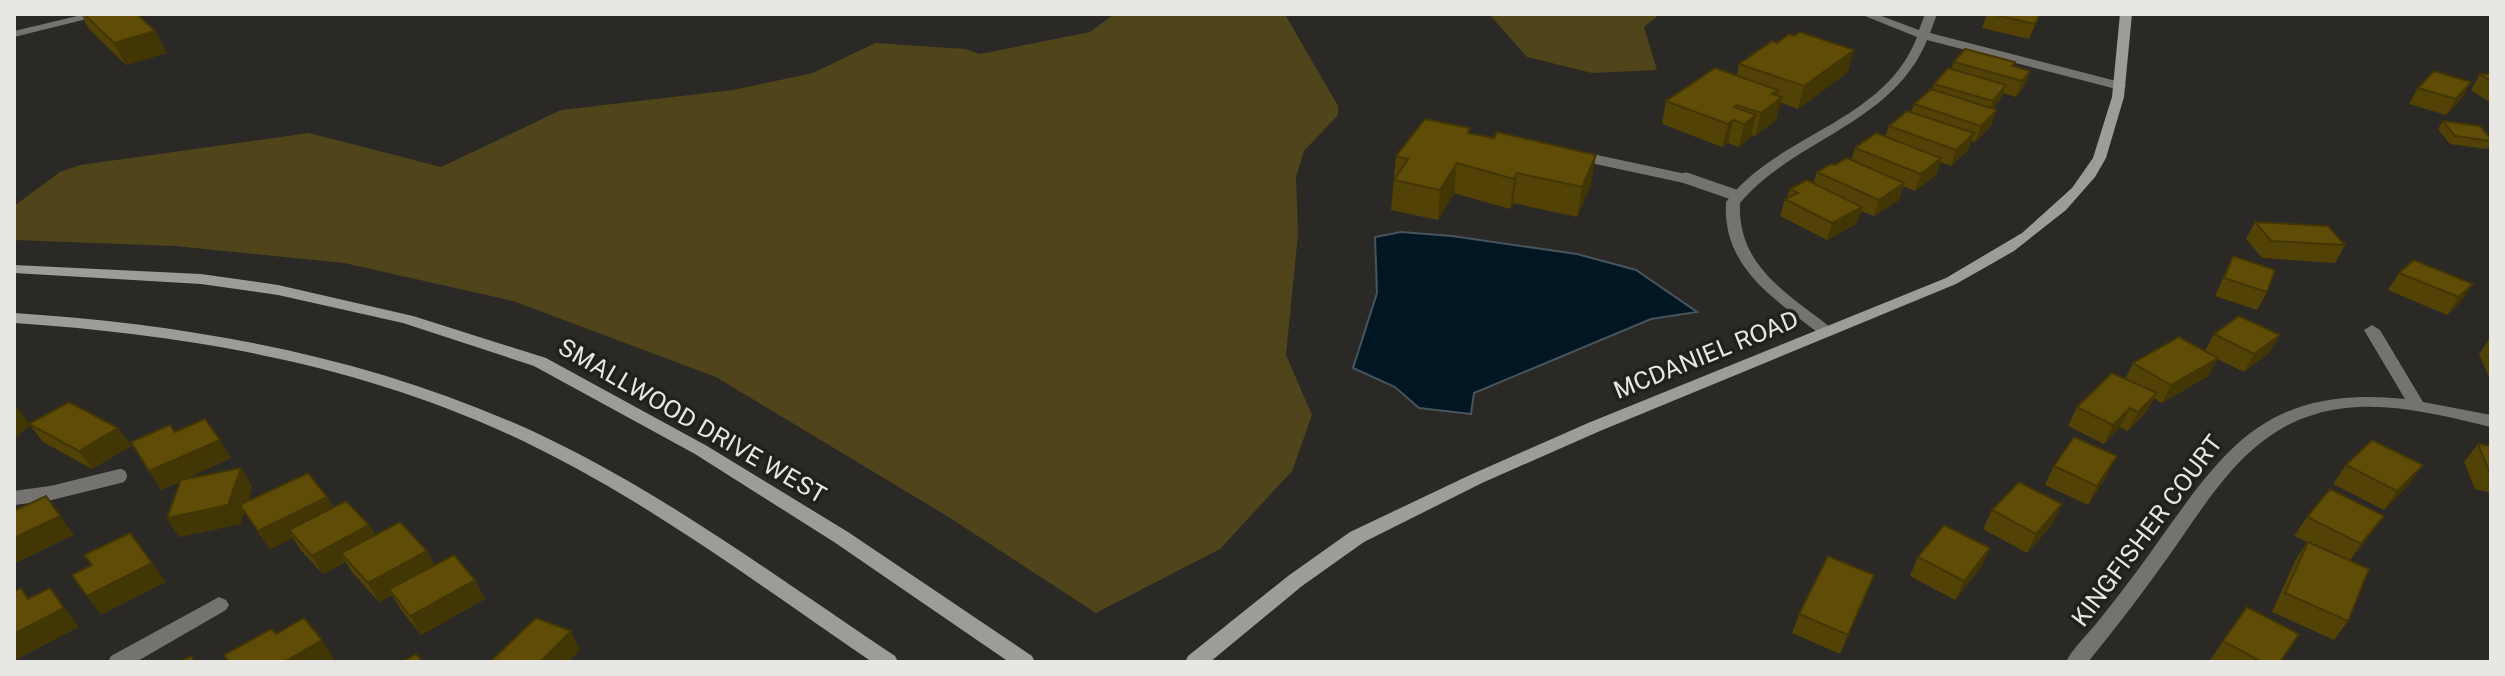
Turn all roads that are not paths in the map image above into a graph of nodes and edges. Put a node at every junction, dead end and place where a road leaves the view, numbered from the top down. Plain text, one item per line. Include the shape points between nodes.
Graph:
1 (101, 14) edge
2 (1866, 14) edge
3 (1931, 14) edge
4 (2126, 14) edge
5 (14, 34) edge
6 (1923, 35) junction
7 (2120, 86) junction
8 (1594, 159) edge
9 (1738, 196) junction
10 (14, 269) edge
11 (14, 318) edge
12 (2372, 330) dead end
13 (1827, 332) junction
14 (2416, 404) junction
15 (2491, 421) edge
16 (120, 476) dead end
17 (14, 498) edge
18 (219, 605) dead end
19 (118, 662) edge
20 (888, 662) edge
21 (1025, 662) edge
22 (1195, 662) edge
23 (2076, 662) edge

1 - 5 street
2 - 6 street
3 - 6 street
4 - 7 street, MCDANIEL ROAD
6 - 7 street
6 - 9 street via 1914,58 1883,97 1788,157
7 - 13 street, MCDANIEL ROAD via 2091,173 2048,222 1980,267
8 - 9 lane via 1683,177
9 - 13 street via 1731,212 1732,233 1743,256
10 - 21 street, SMALLWOOD DRIVE WEST via 201,279 278,290 407,319 540,362 701,450
11 - 20 street via 151,329 257,348 432,395 610,479
12 - 14 street
13 - 22 street, MCDANIEL ROAD via 1580,433 1357,537
14 - 15 street, KINGFISHER COURT
14 - 23 street, KINGFISHER COURT via 2358,402 2307,409 2241,445
16 - 17 lane
18 - 19 street

